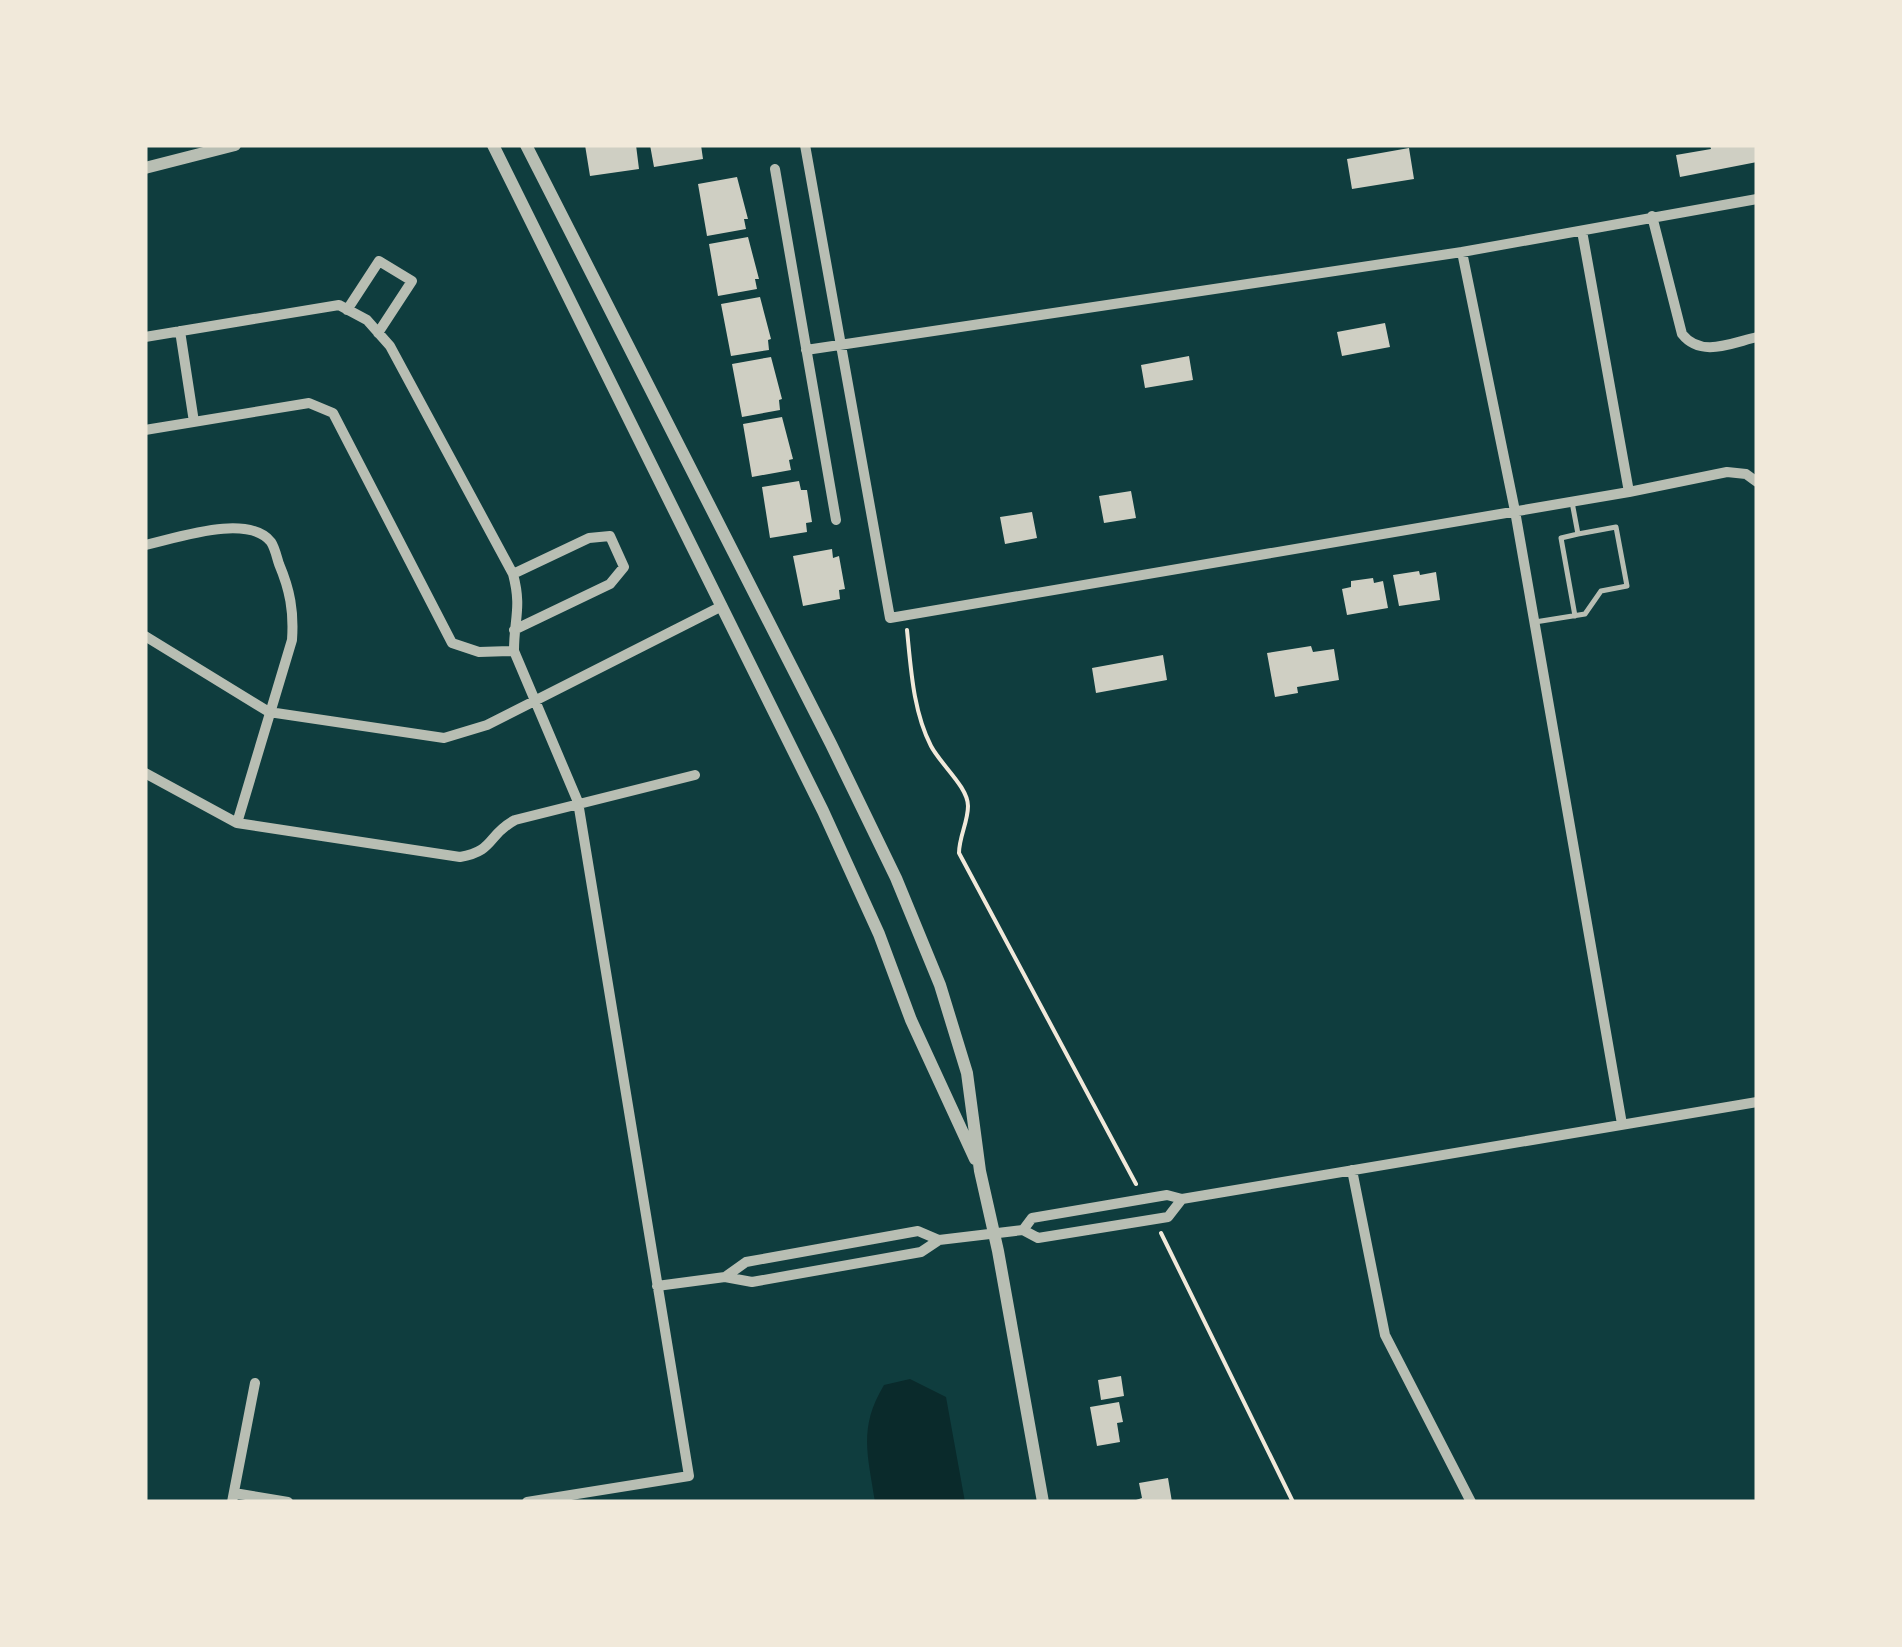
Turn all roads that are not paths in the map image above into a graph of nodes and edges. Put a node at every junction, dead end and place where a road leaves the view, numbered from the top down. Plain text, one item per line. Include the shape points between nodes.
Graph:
1 (235, 145) edge
2 (493, 145) edge
3 (526, 145) edge
4 (804, 145) edge
5 (145, 168) edge
6 (775, 169) dead end
7 (1757, 198) edge
8 (1652, 216) junction
9 (1582, 230) junction
10 (1462, 252) junction
11 (348, 310) junction
12 (180, 331) junction
13 (378, 332) junction
14 (145, 337) edge
15 (1757, 337) edge
16 (841, 346) junction
17 (806, 350) junction
18 (194, 422) junction
19 (145, 430) edge
20 (1757, 482) edge
21 (1629, 492) junction
22 (1572, 502) junction
23 (1515, 511) junction
24 (836, 520) dead end
25 (1578, 534) junction
26 (145, 545) edge
27 (512, 574) junction
28 (722, 606) junction
29 (1575, 616) junction
30 (1534, 622) junction
31 (514, 630) junction
32 (145, 636) edge
33 (514, 650) junction
34 (537, 700) junction
35 (269, 712) junction
36 (145, 774) edge
37 (695, 776) dead end
38 (578, 802) junction
39 (236, 824) junction
40 (1757, 1102) edge
41 (1622, 1124) junction
42 (1352, 1170) junction
43 (980, 1171) junction
44 (1182, 1199) junction
45 (1022, 1230) junction
46 (994, 1234) junction
47 (939, 1240) junction
48 (726, 1277) junction
49 (658, 1286) junction
50 (255, 1383) dead end
51 (233, 1497) edge
52 (288, 1502) edge
53 (527, 1502) edge
54 (1043, 1502) edge
55 (1471, 1502) edge

1 - 5 street
2 - 28 street
3 - 43 street via 910,909 962,1050
4 - 16 street
6 - 17 street
7 - 8 street
8 - 9 street
8 - 15 street via 1690,344 1703,349
9 - 10 street
9 - 21 street
10 - 16 street
10 - 23 street
11 - 12 street via 339,305
11 - 13 street
11 - 13 street via 379,261 412,281
12 - 14 street
12 - 18 street
13 - 27 street
16 - 17 street
16 - 23 street via 890,618
17 - 24 street
18 - 19 street
18 - 33 street via 310,402 333,413 452,643 479,652
20 - 21 street via 1727,472
21 - 22 street
22 - 23 street
22 - 25 lane
23 - 30 street
25 - 29 lane via 1561,538
25 - 29 lane via 1616,527 1627,586 1602,592 1585,614
26 - 35 street via 240,528 271,542 294,608 292,640
27 - 31 street via 520,603
27 - 31 street via 588,538 610,536 624,566 610,584
28 - 34 street
28 - 43 street via 879,934 910,1020
29 - 30 lane
30 - 41 street
31 - 33 street
32 - 35 street
33 - 34 street
34 - 35 street via 444,738
34 - 38 street
35 - 39 street
36 - 39 street
37 - 38 street
38 - 39 street via 515,820 478,854 460,857
38 - 49 street
40 - 41 street
41 - 42 street
42 - 44 street
42 - 55 street via 1385,1334
43 - 46 street
44 - 45 street via 1167,1195 1032,1218
44 - 45 street via 1168,1216 1154,1219 1038,1238
45 - 46 street
46 - 47 street
46 - 54 street
47 - 48 street via 921,1252 752,1282
47 - 48 street via 918,1231 899,1234 746,1262
48 - 49 street
49 - 53 street via 689,1476
50 - 51 street
51 - 52 street

